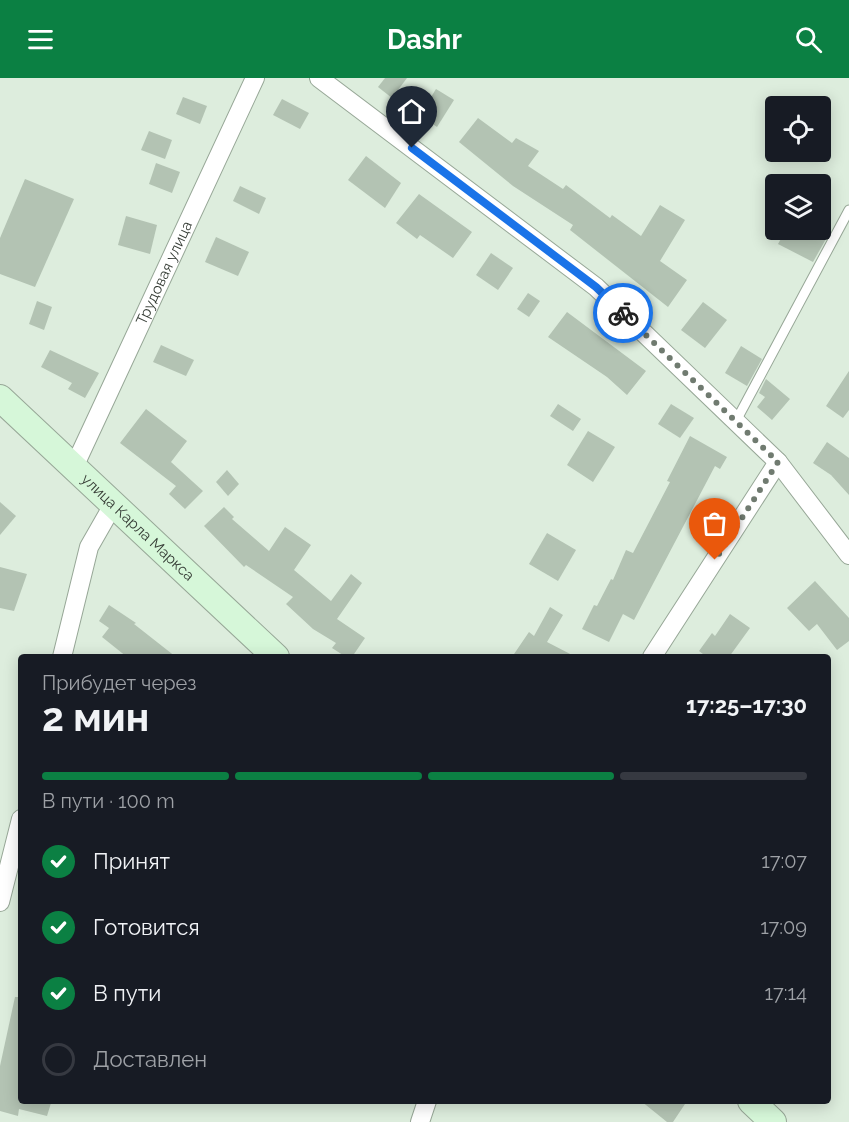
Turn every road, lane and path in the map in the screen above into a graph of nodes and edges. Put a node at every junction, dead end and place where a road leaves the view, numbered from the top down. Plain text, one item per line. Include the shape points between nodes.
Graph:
1 (255, 78) edge
2 (319, 78) edge
3 (849, 210) edge
4 (0, 398) edge
5 (736, 421) junction
6 (778, 462) junction
7 (74, 467) junction
8 (113, 505) junction
9 (849, 555) edge
10 (63, 654) edge
11 (273, 654) edge
12 (654, 654) edge
13 (18, 831) edge
14 (0, 902) edge
15 (426, 1104) edge
16 (754, 1104) edge
17 (420, 1122) edge
18 (773, 1122) edge

1 - 7 street, Трудовая улица
2 - 5 street via 596,287
3 - 5 lane
4 - 7 main road, улица Карла Маркса
5 - 6 street
6 - 9 street
6 - 12 street
7 - 8 main road, улица Карла Маркса
8 - 10 street via 89,547
8 - 11 main road, улица Карла Маркса
13 - 14 street
15 - 17 street
16 - 18 main road

